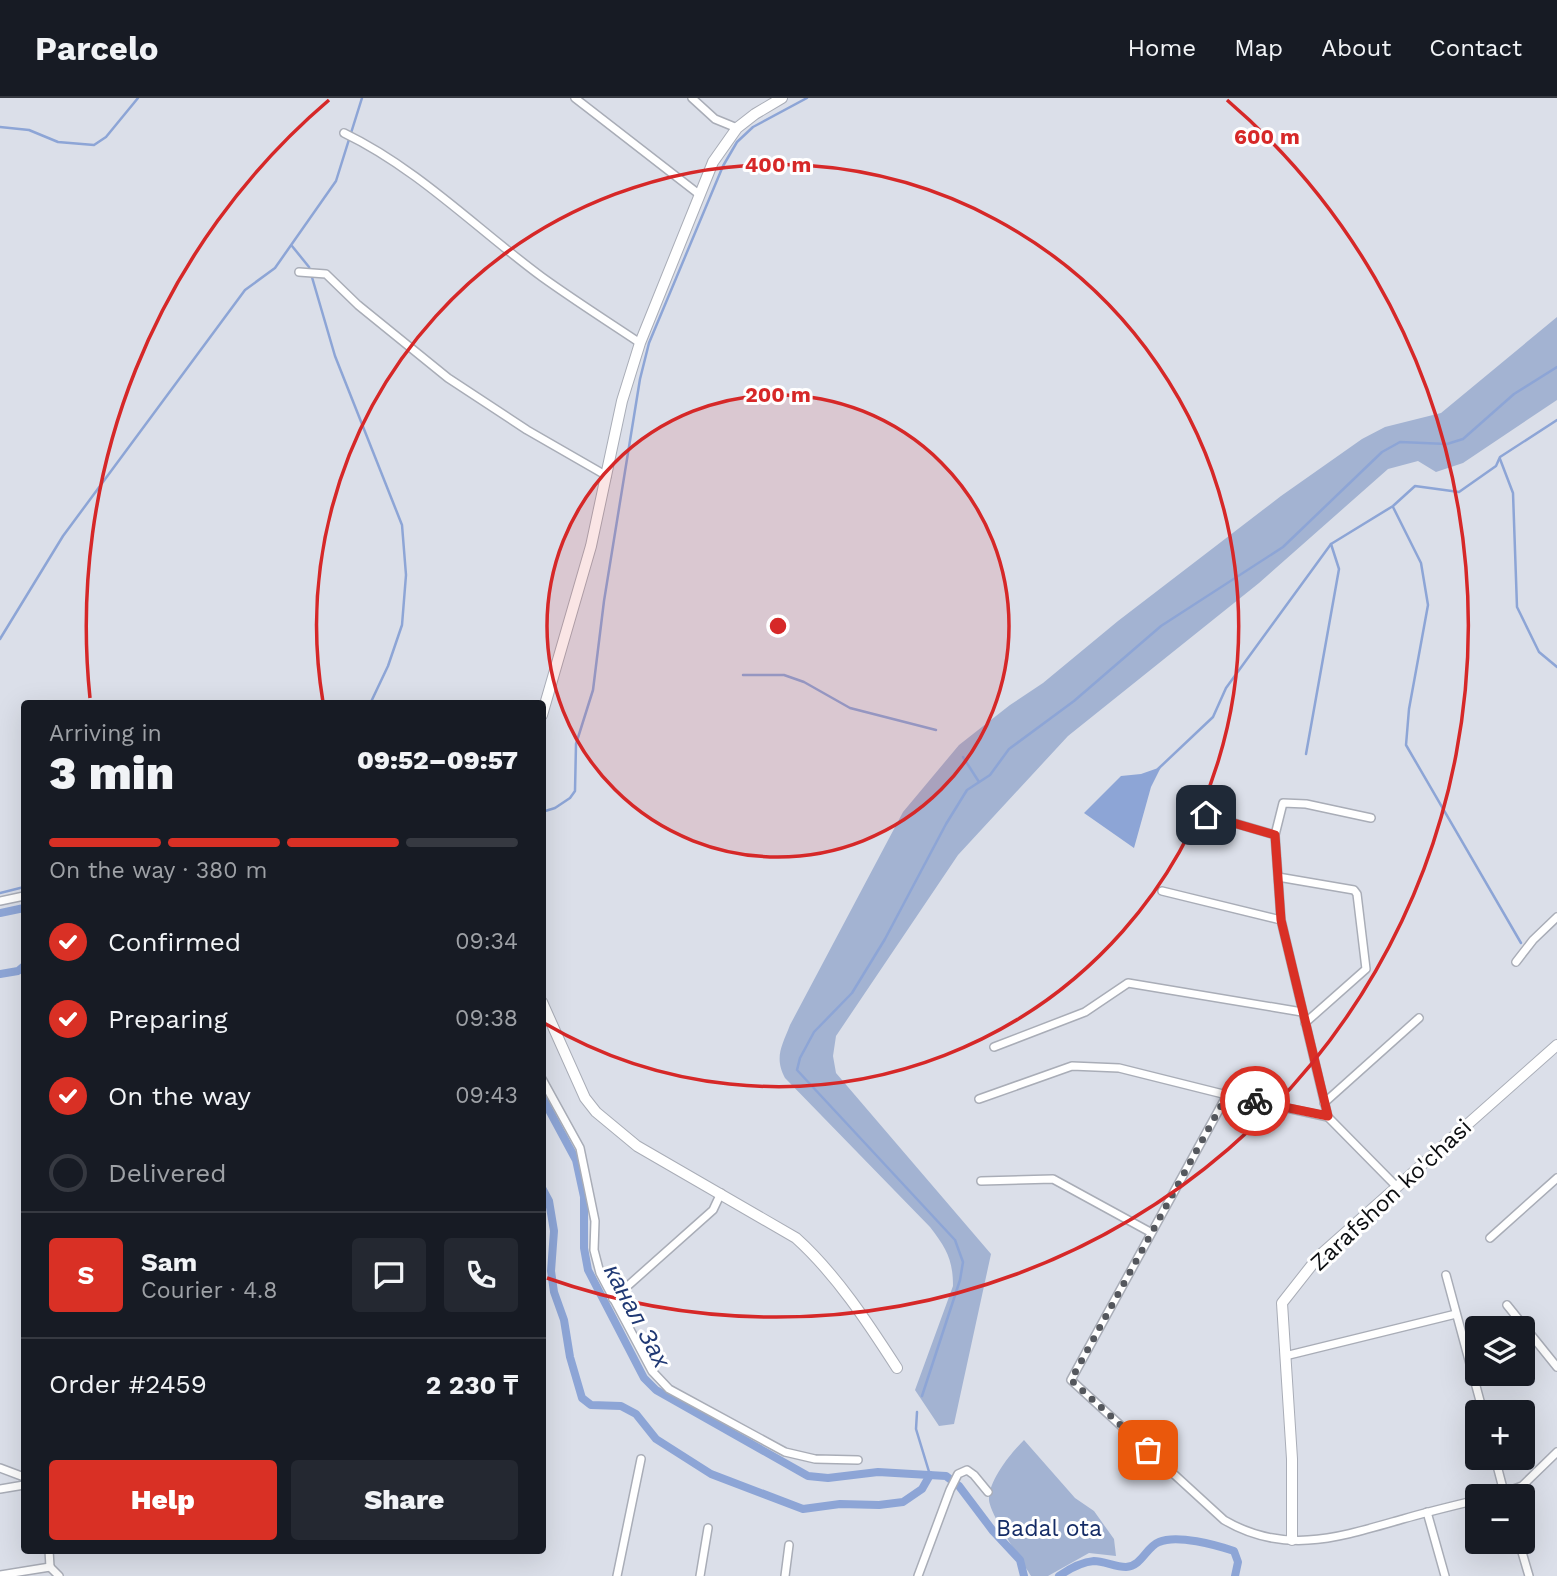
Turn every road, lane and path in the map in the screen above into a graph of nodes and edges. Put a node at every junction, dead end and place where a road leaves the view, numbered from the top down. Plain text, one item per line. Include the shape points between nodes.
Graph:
1 (575, 98) edge
2 (692, 98) edge
3 (782, 98) edge
4 (737, 128) junction
5 (344, 133) dead end
6 (700, 195) junction
7 (299, 272) dead end
8 (640, 343) junction
9 (607, 476) junction
10 (546, 701) edge
11 (1183, 808) dead end
12 (1371, 818) dead end
13 (1275, 835) junction
14 (1278, 877) junction
15 (1162, 891) dead end
16 (21, 897) edge
17 (0, 901) edge
18 (1557, 917) edge
19 (1281, 920) junction
20 (1516, 962) dead end
21 (546, 1011) edge
22 (1302, 1012) junction
23 (1419, 1018) dead end
24 (1305, 1023) junction
25 (1557, 1045) edge
26 (994, 1047) dead end
27 (546, 1086) edge
28 (1227, 1095) junction
29 (979, 1099) dead end
30 (1325, 1103) junction
31 (1328, 1116) junction
32 (981, 1181) dead end
33 (1556, 1182) edge
34 (1397, 1186) junction
35 (720, 1194) junction
36 (1150, 1232) junction
37 (1490, 1238) dead end
38 (1446, 1275) dead end
39 (613, 1299) junction
40 (1507, 1305) dead end
41 (1456, 1314) junction
42 (1285, 1356) junction
43 (1557, 1367) edge
44 (897, 1368) dead end
45 (1480, 1400) edge
46 (1557, 1452) edge
47 (642, 1459) dead end
48 (858, 1460) dead end
49 (0, 1468) edge
50 (21, 1476) edge
51 (1524, 1484) edge
52 (21, 1486) edge
53 (0, 1489) edge
54 (988, 1492) dead end
55 (1465, 1503) edge
56 (1427, 1512) junction
57 (708, 1528) dead end
58 (1292, 1540) junction
59 (789, 1545) dead end
60 (49, 1554) edge
61 (1523, 1554) edge
62 (50, 1567) junction
63 (0, 1575) edge
64 (59, 1576) edge
65 (617, 1576) edge
66 (700, 1576) edge
67 (785, 1576) edge
68 (918, 1576) edge
69 (1445, 1576) edge
70 (1529, 1576) edge

1 - 6 street
2 - 4 street via 715,119
3 - 4 main road
4 - 6 main road via 713,162
5 - 8 street via 368,144 543,277
6 - 8 main road
7 - 9 street via 326,274 448,378
8 - 9 main road via 622,401
9 - 10 main road
11 - 13 street
12 - 13 street via 1283,803
13 - 14 street
14 - 19 street
14 - 24 street via 1357,894 1366,969
15 - 19 street
16 - 17 street
18 - 20 street
19 - 22 street
21 - 35 main road via 585,1098 596,1112 637,1146
22 - 24 street
22 - 26 street via 1128,983 1085,1012
23 - 30 street
24 - 30 street
25 - 34 main road, Zarafshon ko'chasi
27 - 39 street via 580,1148 595,1221 594,1250
28 - 29 street via 1119,1068 1072,1066
28 - 31 street
28 - 36 street
30 - 31 street
31 - 34 street
32 - 36 street via 1053,1179
33 - 37 street
34 - 42 main road, Zarafshon ko'chasi via 1319,1256 1282,1303
35 - 39 street via 713,1210
35 - 44 main road via 775,1225 813,1254
36 - 58 street via 1071,1380 1224,1520 1244,1532
38 - 41 street
39 - 48 street via 652,1371 669,1389 785,1451 815,1460
40 - 43 street
41 - 42 street
41 - 45 street
42 - 58 main road, Zarafshon ko'chasi
46 - 51 street
47 - 65 street
49 - 50 street
52 - 53 street
54 - 68 street via 967,1470 958,1474
55 - 56 street
56 - 58 street via 1322,1541
56 - 69 street
57 - 66 street
59 - 67 street
60 - 62 street
61 - 70 street
62 - 63 street
62 - 64 street

